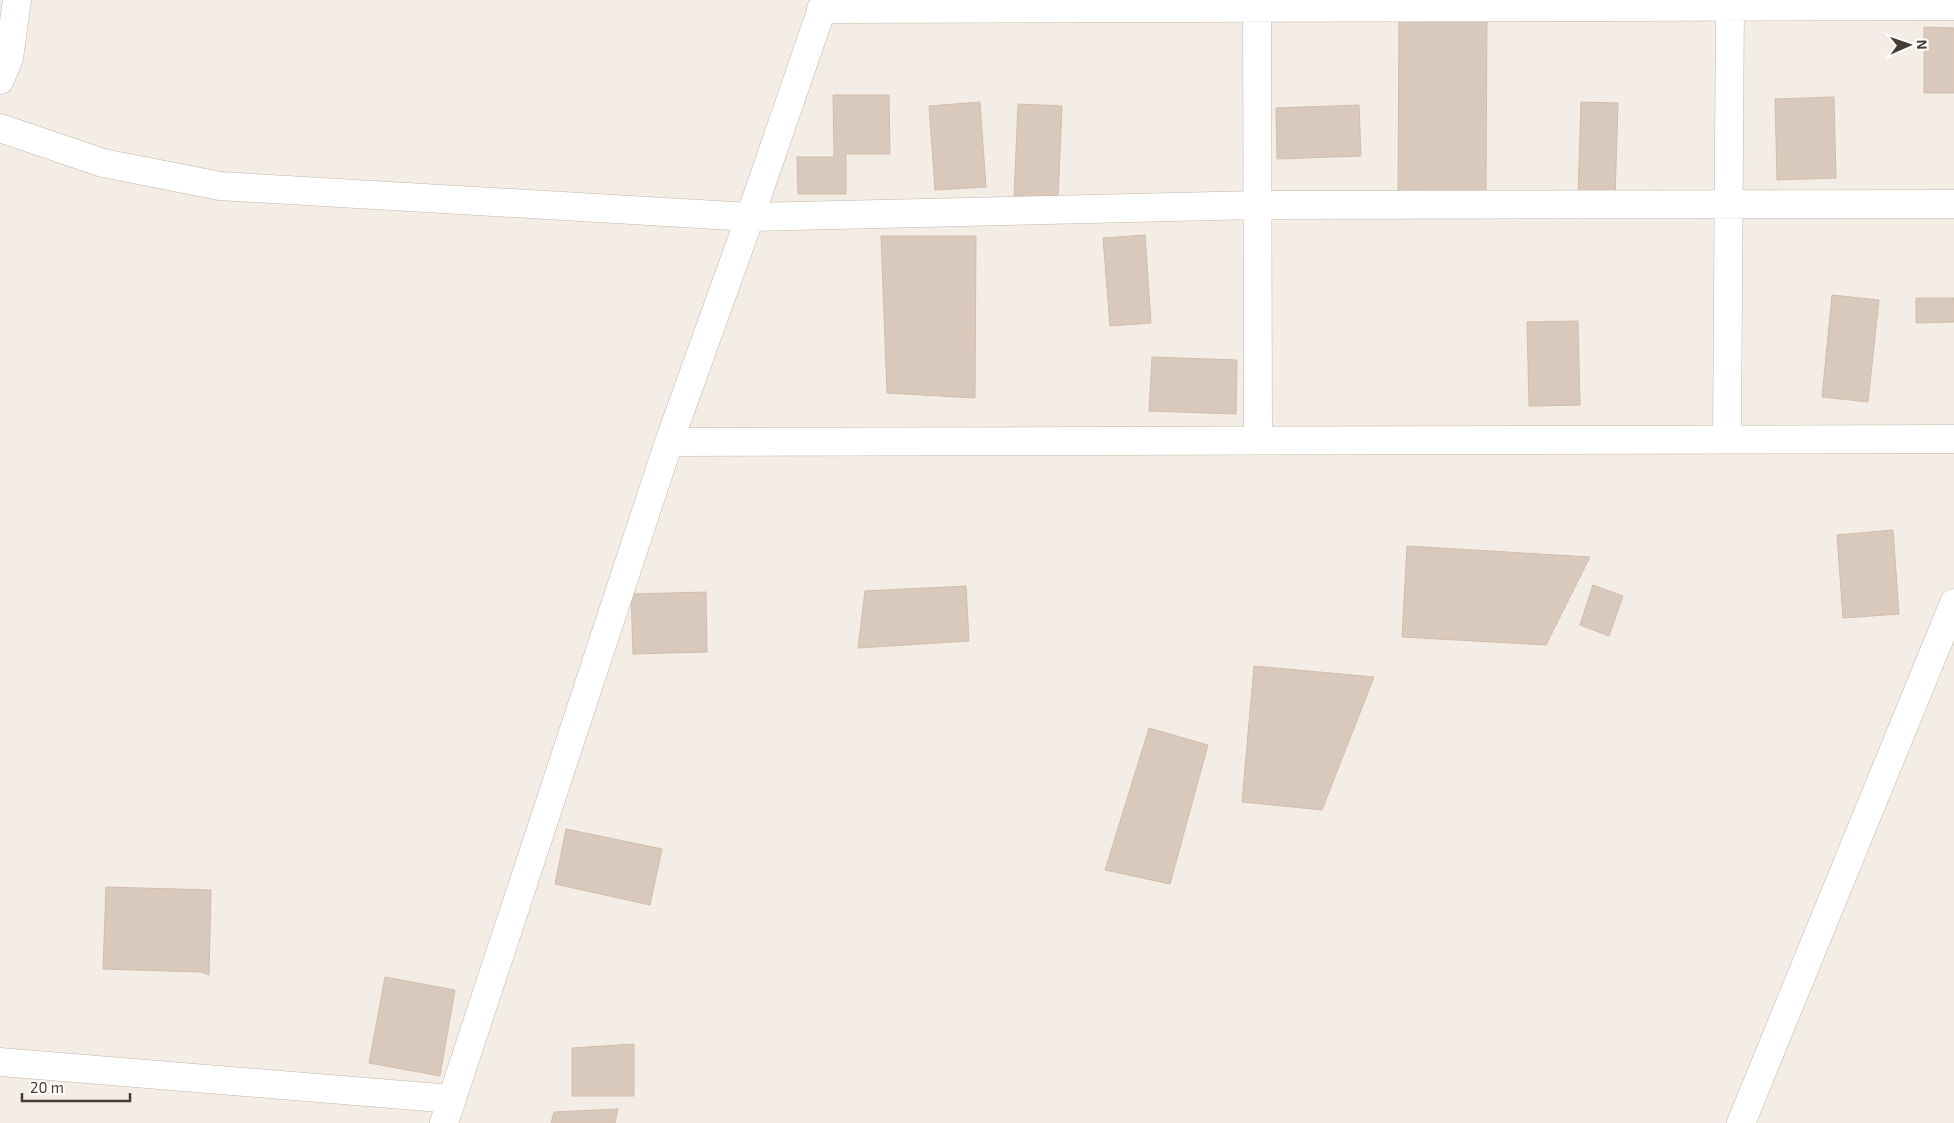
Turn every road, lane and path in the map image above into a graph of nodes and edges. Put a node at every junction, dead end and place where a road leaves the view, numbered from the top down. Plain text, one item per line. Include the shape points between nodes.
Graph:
1 (17, 0) edge
2 (1730, 3) edge
3 (1257, 4) edge
4 (823, 5) edge
5 (1954, 6) edge
6 (0, 80) edge
7 (0, 128) edge
8 (1954, 204) edge
9 (1258, 205) junction
10 (1728, 205) junction
11 (750, 217) junction
12 (1954, 438) edge
13 (1727, 439) junction
14 (1258, 440) junction
15 (669, 442) junction
16 (1954, 603) edge
17 (0, 1062) edge
18 (448, 1111) edge
19 (1741, 1123) edge

1 - 6 street via 10,58
2 - 3 street
2 - 5 street
2 - 10 street
3 - 4 street
3 - 9 street
4 - 11 street
7 - 11 street via 103,162 220,186
8 - 10 street
9 - 10 street
9 - 11 street
9 - 14 street
10 - 13 street
11 - 15 street
12 - 13 street
13 - 14 street
14 - 15 street
15 - 18 street
16 - 19 street
17 - 18 street

